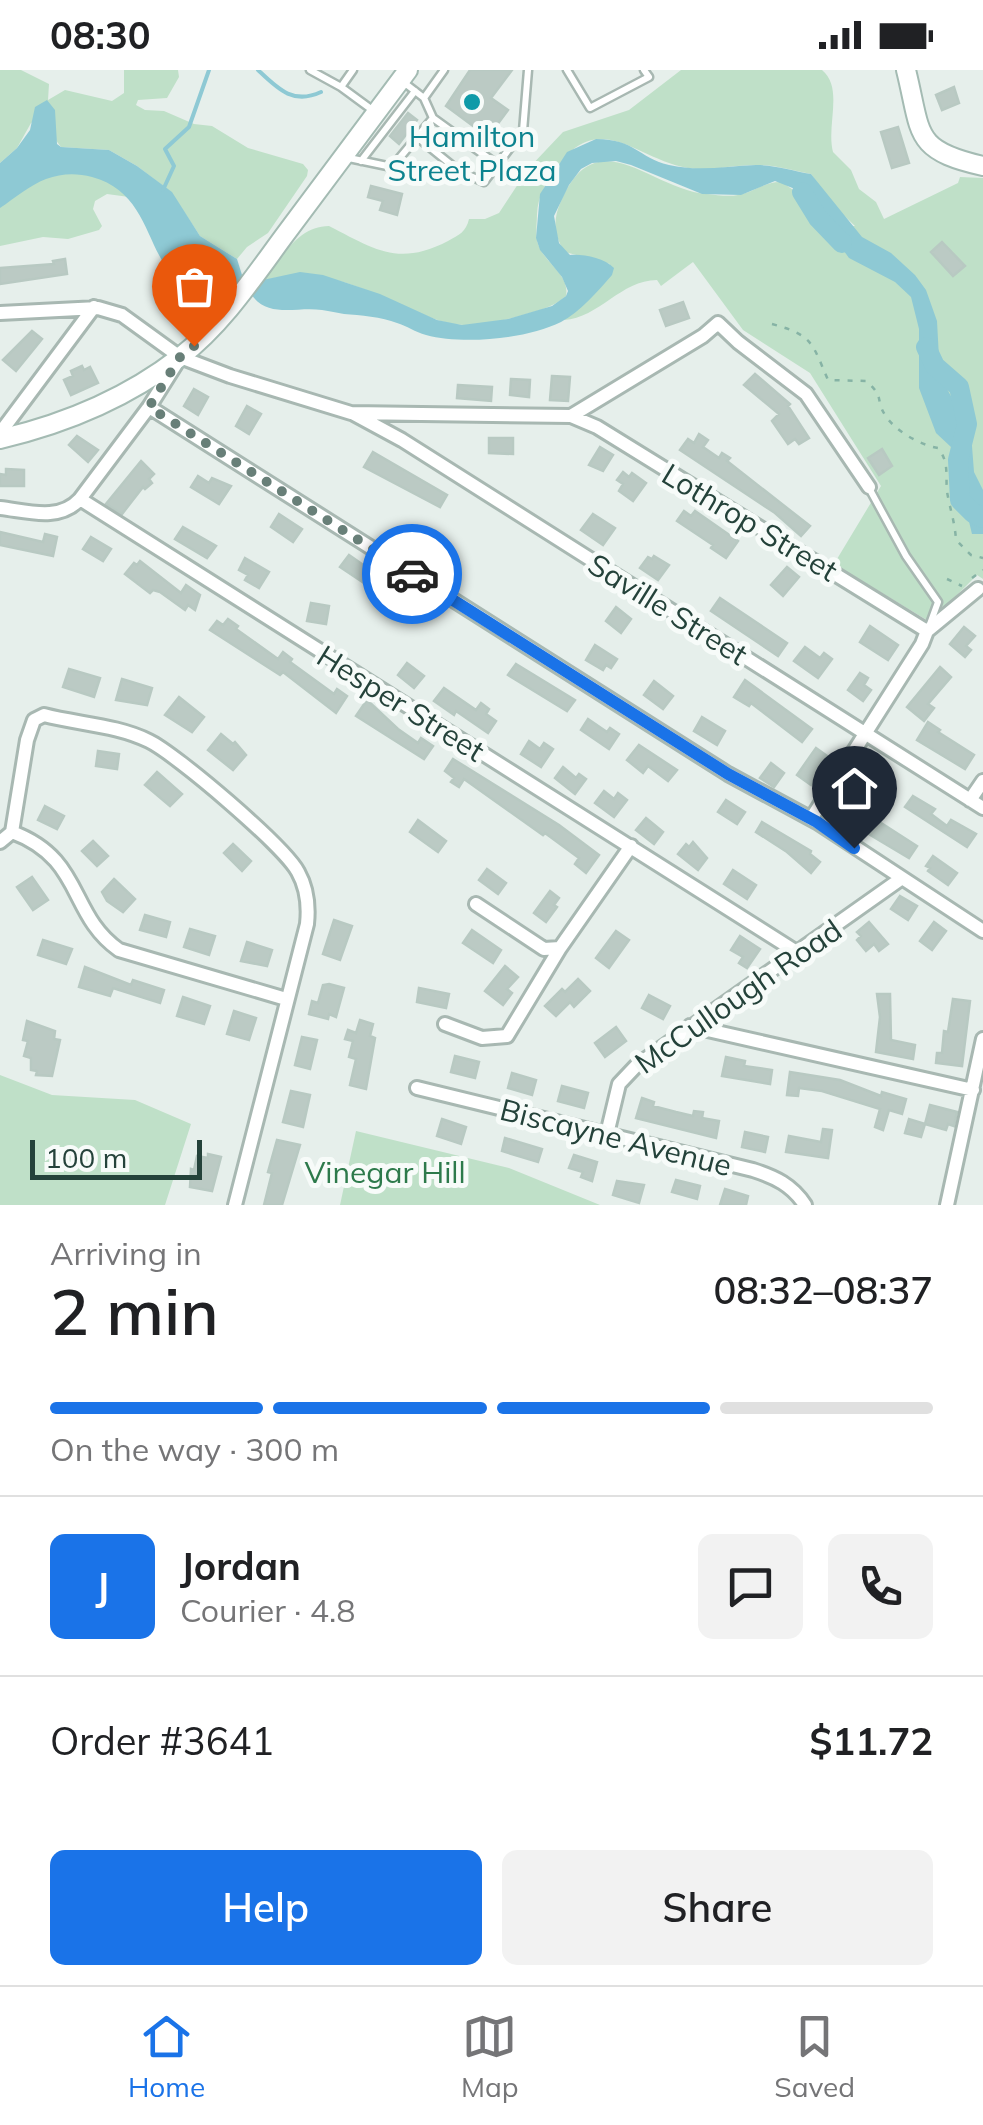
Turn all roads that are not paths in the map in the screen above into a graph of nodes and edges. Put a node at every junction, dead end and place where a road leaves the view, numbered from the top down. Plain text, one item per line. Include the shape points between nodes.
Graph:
1 (310, 70) edge
2 (352, 70) edge
3 (444, 70) edge
4 (528, 70) edge
5 (567, 70) edge
6 (644, 70) edge
7 (906, 70) edge
8 (408, 80) edge
9 (341, 86) junction
10 (424, 98) junction
11 (376, 113) junction
12 (433, 118) junction
13 (417, 137) junction
14 (352, 159) junction
15 (498, 165) junction
16 (982, 165) edge
17 (94, 308) junction
18 (0, 313) edge
19 (180, 357) junction
20 (149, 407) junction
21 (351, 413) junction
22 (572, 416) junction
23 (0, 436) edge
24 (868, 487) joint
25 (80, 499) junction
26 (0, 508) edge
27 (978, 589) dead end
28 (927, 631) junction
29 (864, 732) junction
30 (983, 780) edge
31 (970, 800) junction
32 (983, 808) edge
33 (810, 819) junction
34 (12, 832) junction
35 (0, 842) edge
36 (631, 846) junction
37 (902, 878) junction
38 (476, 904) dead end
39 (983, 931) edge
40 (560, 948) junction
41 (795, 951) junction
42 (286, 999) junction
43 (445, 1024) dead end
44 (690, 1026) junction
45 (983, 1039) edge
46 (417, 1088) dead end
47 (972, 1090) junction
48 (607, 1134) junction
49 (234, 1205) edge
50 (804, 1205) edge
51 (946, 1205) edge

1 - 9 lane
2 - 9 lane
3 - 10 lane
4 - 15 lane via 523,131
5 - 6 lane via 590,108 649,78
7 - 16 main road via 930,147
8 - 10 lane
8 - 11 main road
8 - 14 lane
9 - 11 lane
10 - 12 lane
11 - 14 main road
12 - 13 lane
12 - 15 lane
13 - 14 lane via 392,168
13 - 15 lane via 481,182
14 - 19 main road
17 - 18 street
17 - 19 street via 122,316
17 - 23 street
19 - 20 street
19 - 21 street
19 - 23 main road via 96,407
20 - 25 street
20 - 33 street via 728,774
21 - 22 street
21 - 29 street, Saville Street
22 - 24 street via 718,323 806,394
22 - 28 street, Lothrop Street
24 - 28 lane via 938,602
25 - 26 street via 54,514
25 - 36 street, Hesper Street
27 - 28 street
28 - 29 street
29 - 31 street, Saville Street
29 - 33 street
30 - 31 street
31 - 32 street, Saville Street
33 - 37 street
34 - 35 street
34 - 42 street via 56,859 99,931 119,950
34 - 42 street via 27,740 38,716 148,740 244,817 299,873 308,916
36 - 40 street
36 - 41 street, Hesper Street
37 - 39 street
37 - 41 street, McCullough Road
38 - 40 street via 535,944
40 - 43 street via 507,1036 482,1038
41 - 44 street, McCullough Road
42 - 49 street
44 - 47 street
44 - 48 street, McCullough Road via 625,1076
45 - 47 street
46 - 48 street, Biscayne Avenue
47 - 51 street
48 - 50 street, Biscayne Avenue via 775,1177

